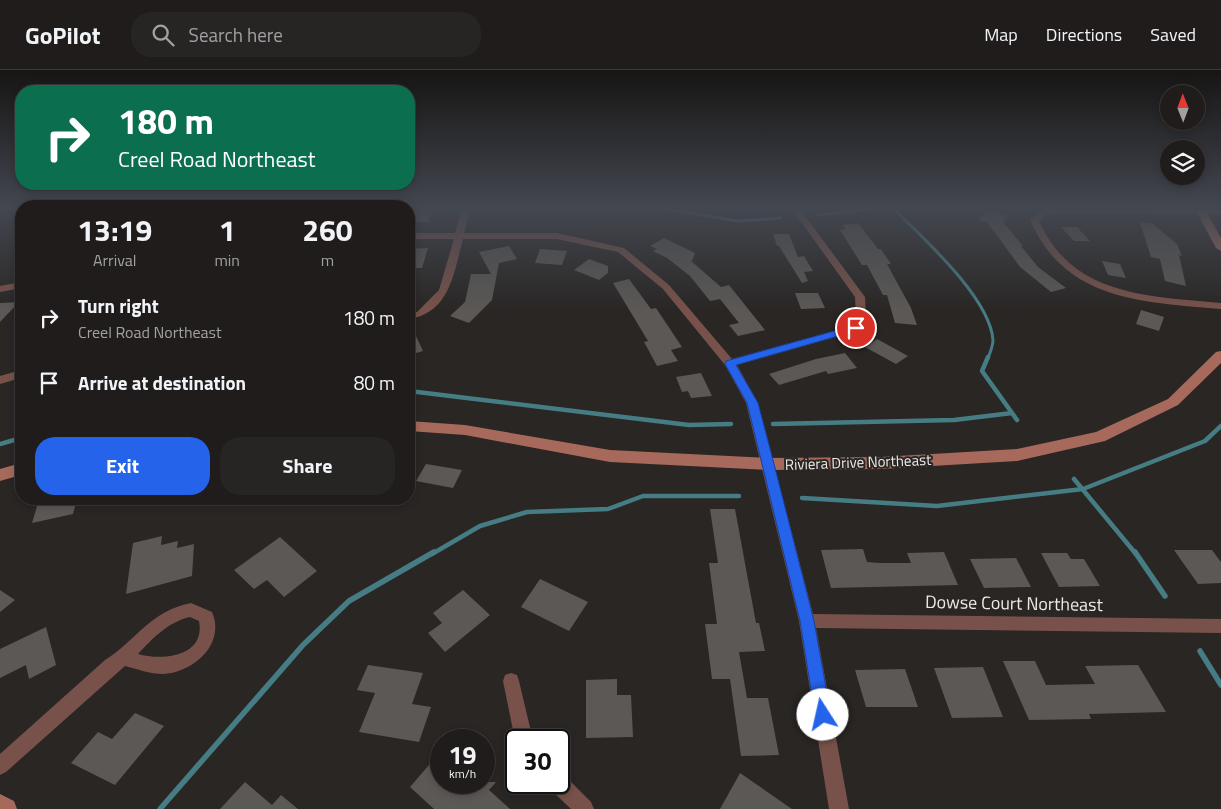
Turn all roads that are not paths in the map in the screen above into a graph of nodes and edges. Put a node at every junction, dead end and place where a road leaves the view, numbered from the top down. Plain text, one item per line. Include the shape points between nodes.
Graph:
1 (456, 243) edge
2 (591, 243) edge
3 (821, 243) edge
4 (1046, 243) edge
5 (15, 286) edge
6 (0, 289) edge
7 (1221, 306) edge
8 (415, 315) edge
9 (1221, 355) edge
10 (730, 364) junction
11 (15, 376) edge
12 (0, 380) edge
13 (415, 426) edge
14 (768, 464) junction
15 (15, 471) edge
16 (0, 475) edge
17 (807, 621) junction
18 (1221, 626) edge
19 (123, 658) junction
20 (511, 681) dead end
21 (522, 729) edge
22 (0, 766) edge
23 (569, 794) edge
24 (0, 804) edge
25 (6, 809) edge
26 (584, 809) edge
27 (839, 809) edge

1 - 8 street via 444,291
2 - 10 street via 621,250 666,287
3 - 10 street via 860,297 861,316 856,328
4 - 7 street via 1065,264 1095,285 1134,297
5 - 6 street
9 - 14 street, Riviera Drive Northeast via 1173,402 1100,437 1017,455 881,463
10 - 14 street via 752,403
11 - 12 street
13 - 14 street, Riviera Drive Northeast via 465,430 610,456
14 - 17 street
15 - 16 street
17 - 18 street, Dowse Court Northeast
17 - 27 street
19 - 19 street via 165,666 186,659 208,634 206,617 191,610 170,615
19 - 22 street
20 - 21 street
23 - 26 street
24 - 25 street

